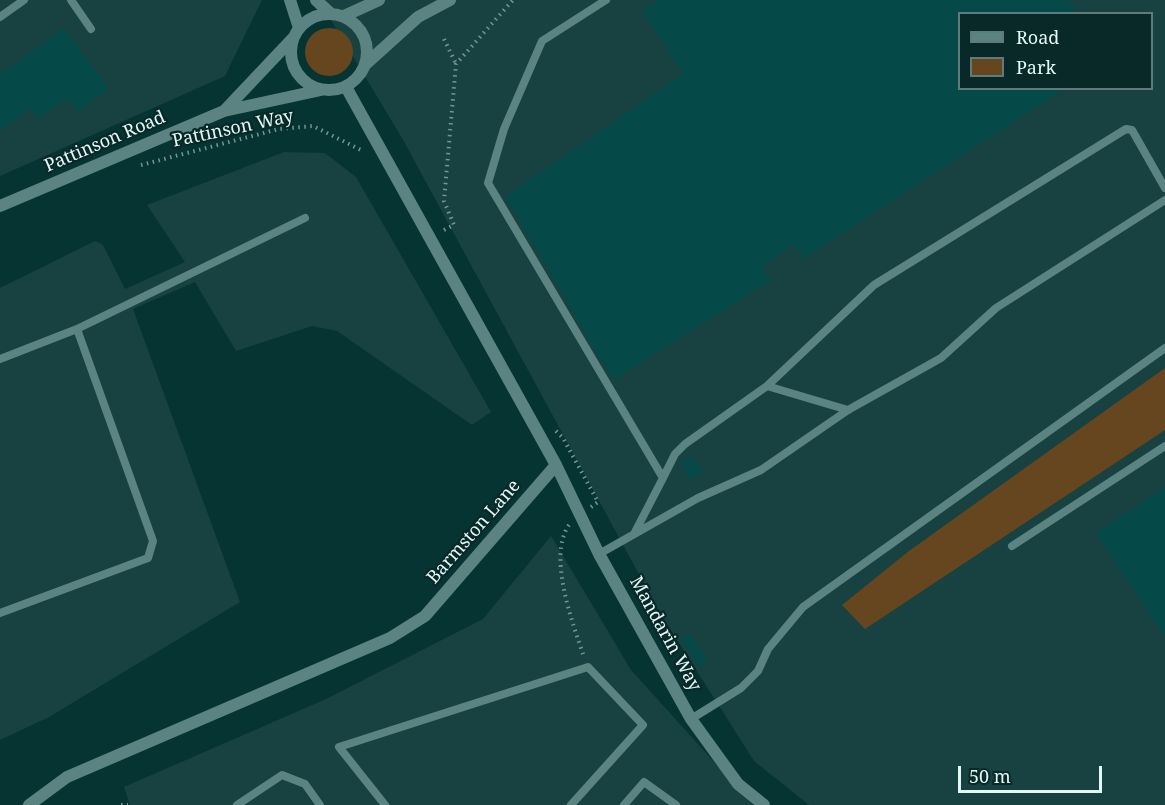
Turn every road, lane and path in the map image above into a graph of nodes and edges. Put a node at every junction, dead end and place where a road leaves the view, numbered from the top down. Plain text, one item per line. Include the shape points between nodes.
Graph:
1 (24, 0) edge
2 (71, 0) edge
3 (290, 0) edge
4 (316, 0) edge
5 (379, 0) edge
6 (450, 0) edge
7 (513, 0) edge
8 (606, 0) edge
9 (330, 13) junction
10 (344, 16) junction
11 (0, 17) edge
12 (92, 29) dead end
13 (296, 33) junction
14 (444, 39) dead end
15 (367, 63) junction
16 (456, 64) junction
17 (346, 87) junction
18 (321, 90) junction
19 (224, 111) junction
20 (367, 153) dead end
21 (133, 167) dead end
22 (1165, 188) edge
23 (1165, 200) edge
24 (0, 206) edge
25 (305, 218) dead end
26 (444, 230) dead end
27 (77, 329) junction
28 (1165, 348) edge
29 (0, 359) edge
30 (767, 386) junction
31 (848, 410) junction
32 (1165, 446) edge
33 (556, 465) junction
34 (663, 478) junction
35 (580, 513) junction
36 (634, 534) junction
37 (1012, 546) dead end
38 (599, 554) junction
39 (0, 613) edge
40 (588, 667) junction
41 (691, 719) junction
42 (28, 805) edge
43 (121, 805) edge
44 (128, 805) edge
45 (237, 805) edge
46 (320, 805) edge
47 (385, 805) edge
48 (571, 805) edge
49 (624, 805) edge
50 (676, 805) edge
51 (764, 805) edge

1 - 11 lane
2 - 12 lane
3 - 13 street
4 - 9 street
5 - 10 street
6 - 15 street via 418,17
7 - 16 path
8 - 34 lane via 542,41 504,129 488,183
9 - 10 street
9 - 13 street via 309,19
10 - 15 street via 363,33
13 - 18 street via 291,52 296,71 306,83
13 - 19 street, Pattinson Road
14 - 16 path
15 - 17 street via 361,75
16 - 26 path via 444,201 454,225
17 - 18 street
17 - 33 street
18 - 19 street, Pattinson Road
19 - 24 street, Pattinson Road
20 - 21 path, Pattinson Way via 313,126 279,129
22 - 30 lane via 1132,130 1126,129 874,285
23 - 31 lane via 996,308 941,358
25 - 27 lane
27 - 29 lane
27 - 39 lane via 153,541 148,558
28 - 41 lane via 803,607 768,649 758,671 741,688
30 - 31 lane
30 - 34 lane via 685,444
31 - 36 lane via 761,470 698,498
32 - 37 lane
33 - 35 street, Mandarin Way
33 - 42 street, Barmston Lane via 425,616 390,638 67,777
34 - 36 lane
35 - 38 street, Mandarin Way
35 - 40 path via 567,527 562,541 562,571 568,608
36 - 38 lane
38 - 41 street, Mandarin Way
40 - 47 lane via 339,747
40 - 48 lane via 643,725
41 - 51 street, Mandarin Way via 738,784
43 - 44 path
45 - 46 lane via 282,775 305,784
49 - 50 lane via 644,782

